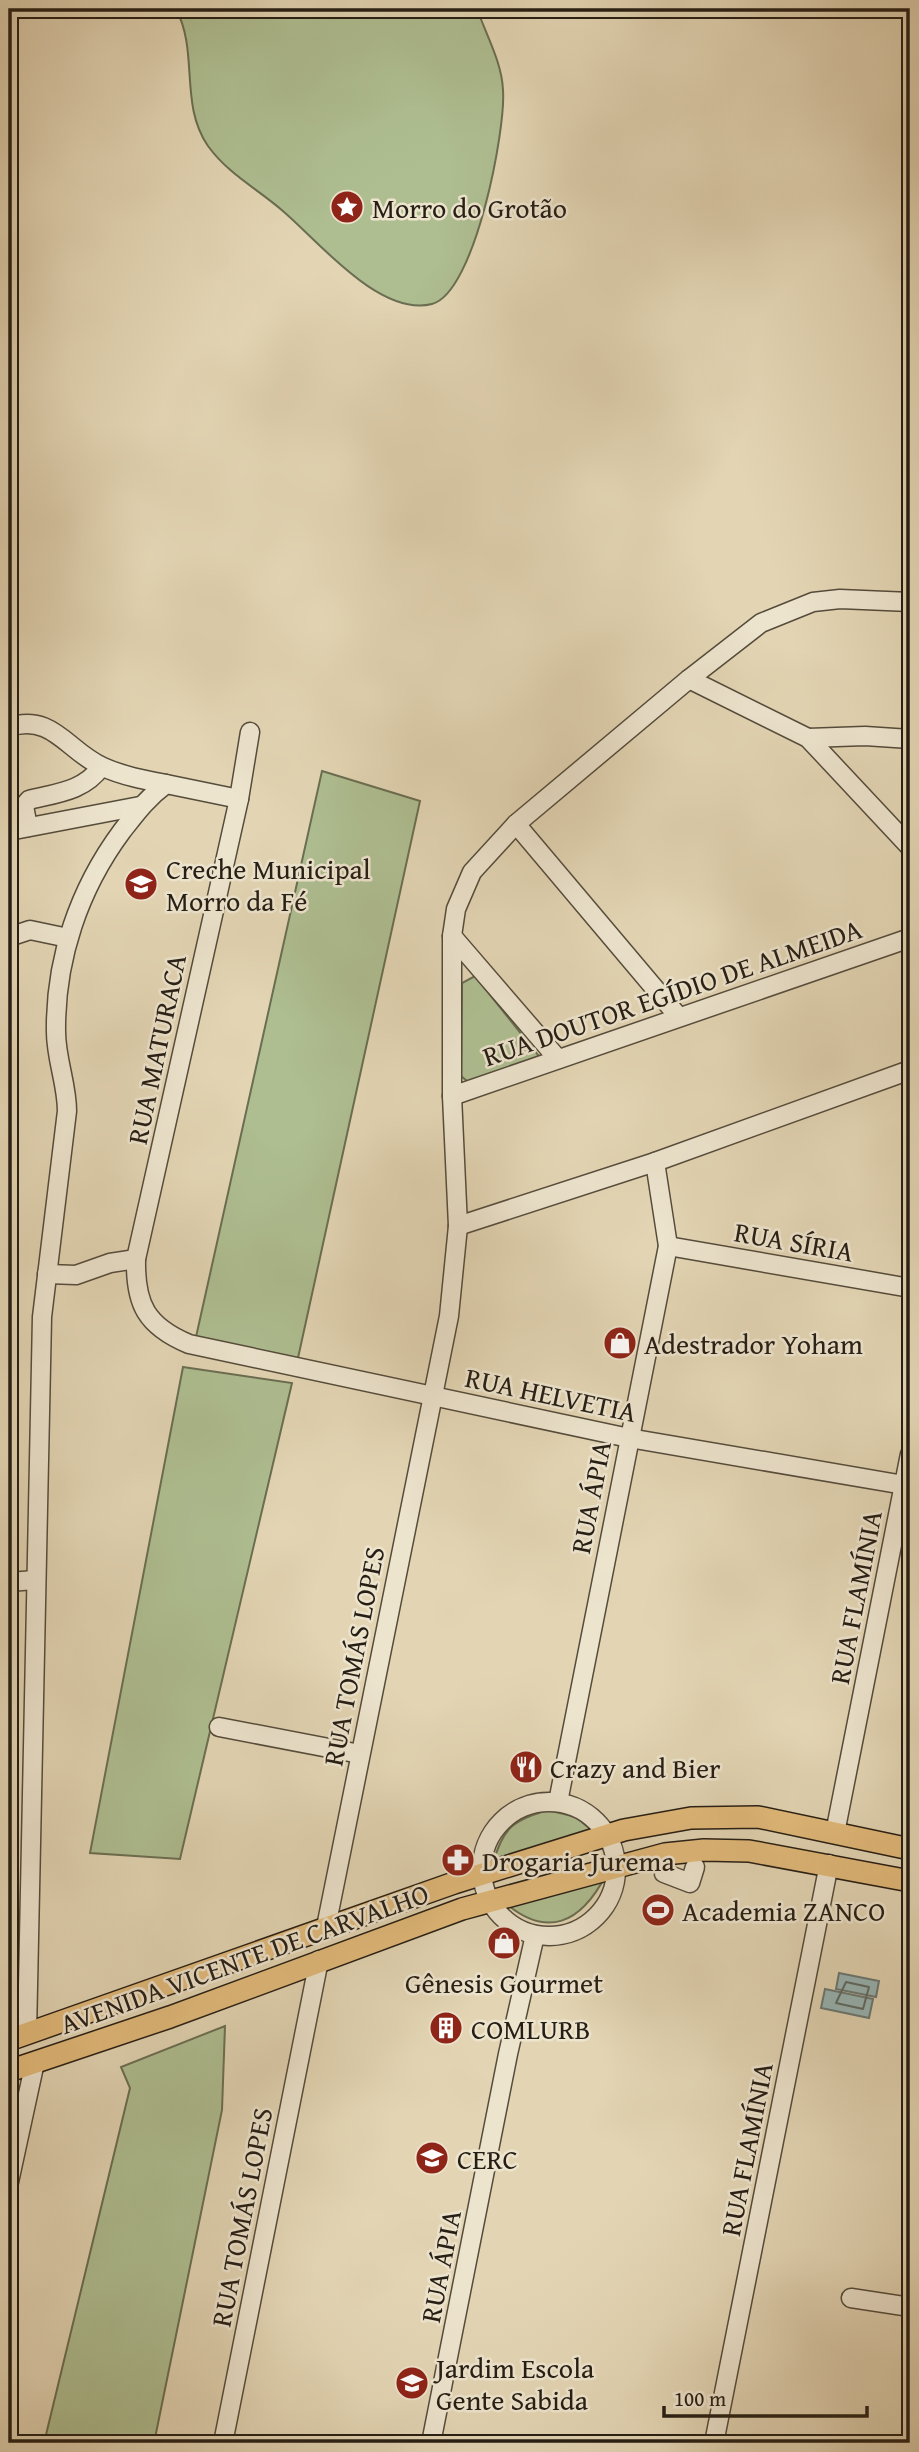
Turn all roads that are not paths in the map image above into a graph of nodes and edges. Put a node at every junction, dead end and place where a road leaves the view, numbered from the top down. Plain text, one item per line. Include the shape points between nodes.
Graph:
1 (910, 602) edge
2 (689, 679) junction
3 (9, 727) edge
4 (250, 732) dead end
5 (808, 738) junction
6 (910, 739) edge
7 (101, 767) junction
8 (166, 784) junction
9 (239, 799) junction
10 (140, 806) junction
11 (516, 824) junction
12 (28, 827) junction
13 (9, 831) edge
14 (910, 847) edge
15 (452, 936) junction
16 (9, 937) edge
17 (68, 938) junction
18 (910, 938) edge
19 (678, 1016) junction
20 (558, 1059) junction
21 (910, 1070) edge
22 (452, 1096) junction
23 (654, 1162) junction
24 (458, 1226) junction
25 (668, 1246) junction
26 (136, 1259) junction
27 (47, 1274) junction
28 (910, 1288) edge
29 (188, 1344) joint
30 (432, 1396) junction
31 (629, 1438) junction
32 (910, 1454) edge
33 (904, 1485) junction
34 (35, 1580) junction
35 (9, 1582) edge
36 (219, 1727) dead end
37 (360, 1754) junction
38 (558, 1802) junction
39 (835, 1833) junction
40 (606, 1835) junction
41 (910, 1849) edge
42 (664, 1854) junction
43 (830, 1864) junction
44 (615, 1865) junction
45 (695, 1867) dead end
46 (483, 1874) junction
47 (910, 1881) edge
48 (492, 1901) junction
49 (326, 1927) junction
50 (535, 1935) junction
51 (319, 1960) junction
52 (18, 2037) edge
53 (35, 2062) junction
54 (9, 2071) edge
55 (9, 2182) edge
56 (851, 2298) dead end
57 (910, 2306) edge
58 (223, 2443) edge
59 (431, 2443) edge
60 (714, 2443) edge

1 - 2 street, RUA TOMÁS LOPES via 841,599 804,605 761,623
2 - 5 street
2 - 11 street, RUA TOMÁS LOPES
3 - 7 street via 42,724
4 - 9 street, RUA MATURACA
5 - 6 street
5 - 14 street
7 - 8 street
7 - 12 street via 76,789 29,800 24,806
8 - 9 street
8 - 10 street
9 - 26 street, RUA MATURACA
10 - 12 street
10 - 17 street via 90,881
11 - 15 street, RUA TOMÁS LOPES via 472,872 456,909
11 - 19 street
12 - 13 street
15 - 20 street
15 - 22 street, RUA TOMÁS LOPES
16 - 17 street via 30,930
17 - 27 street via 56,1034 67,1089 66,1111
18 - 19 street, RUA DOUTOR EGÍDIO DE ALMEIDA
19 - 20 street, RUA DOUTOR EGÍDIO DE ALMEIDA
20 - 22 street, RUA DOUTOR EGÍDIO DE ALMEIDA
21 - 23 street
22 - 24 street, RUA TOMÁS LOPES
23 - 24 street
23 - 25 street, RUA ÁPIA
24 - 30 street, RUA TOMÁS LOPES via 449,1316
25 - 28 street, RUA SÍRIA
25 - 31 street, RUA ÁPIA
26 - 27 street via 76,1275
26 - 29 street, RUA MATURACA via 135,1289 142,1305 154,1322
27 - 34 street
29 - 30 street, RUA HELVETIA
30 - 31 street, RUA HELVETIA
30 - 37 street, RUA TOMÁS LOPES
31 - 33 street, RUA HELVETIA
31 - 38 street, RUA ÁPIA
32 - 33 street, RUA FLAMÍNIA
33 - 39 street, RUA FLAMÍNIA
34 - 35 street
34 - 52 street
36 - 37 street
37 - 49 street, RUA TOMÁS LOPES
38 - 40 street via 593,1819
38 - 46 street via 524,1806 497,1826 488,1841
39 - 40 main road, AVENIDA VICENTE DE CARVALHO via 735,1816 691,1818
39 - 41 main road, AVENIDA VICENTE DE CARVALHO
40 - 44 street
40 - 46 main road, AVENIDA VICENTE DE CARVALHO
42 - 43 main road, AVENIDA VICENTE DE CARVALHO via 735,1850
42 - 44 main road, AVENIDA VICENTE DE CARVALHO
42 - 45 street via 664,1873 690,1883
43 - 47 main road, AVENIDA VICENTE DE CARVALHO
43 - 60 street, RUA FLAMÍNIA
44 - 48 main road, AVENIDA VICENTE DE CARVALHO
44 - 50 street via 609,1900 593,1920 570,1934
46 - 48 street
46 - 49 main road, AVENIDA VICENTE DE CARVALHO
48 - 50 street via 510,1922
48 - 51 main road, AVENIDA VICENTE DE CARVALHO
49 - 52 main road, AVENIDA VICENTE DE CARVALHO
50 - 59 street, RUA ÁPIA
51 - 53 main road, AVENIDA VICENTE DE CARVALHO
51 - 58 street, RUA TOMÁS LOPES
53 - 54 main road, AVENIDA VICENTE DE CARVALHO
53 - 55 street
56 - 57 street

